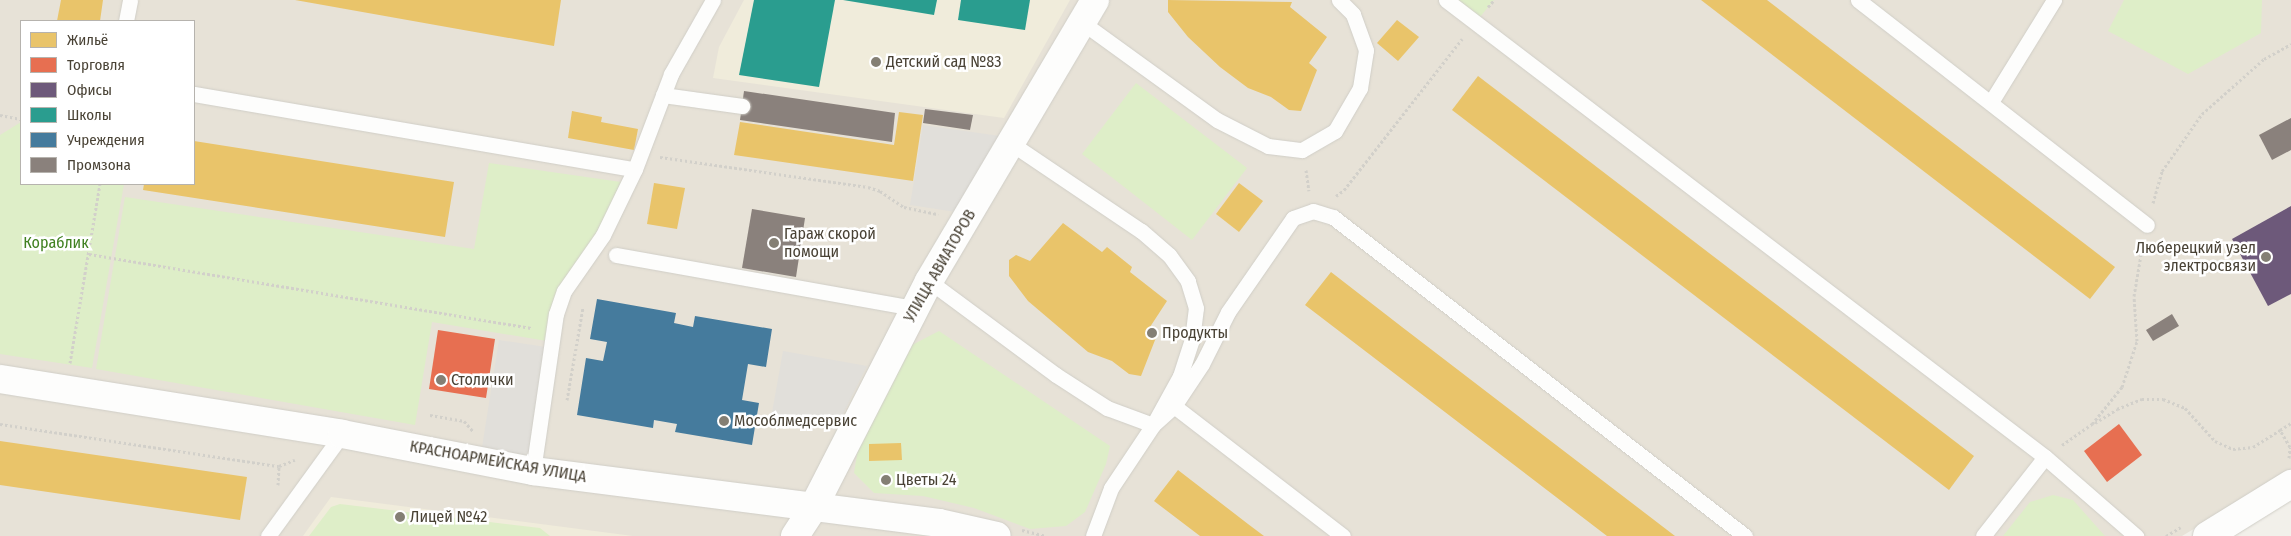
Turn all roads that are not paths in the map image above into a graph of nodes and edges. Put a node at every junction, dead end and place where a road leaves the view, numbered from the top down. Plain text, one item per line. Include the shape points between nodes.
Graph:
1 (130, 0) edge
2 (713, 0) edge
3 (1340, 0) edge
4 (1446, 0) edge
5 (2054, 0) edge
6 (1862, 1) edge
7 (1089, 12) edge
8 (126, 20) edge
9 (195, 94) edge
10 (663, 95) junction
11 (1991, 102) junction
12 (742, 106) dead end
13 (1012, 144) junction
14 (638, 162) junction
15 (2146, 225) dead end
16 (616, 254) dead end
17 (929, 281) junction
18 (915, 308) junction
19 (0, 379) edge
20 (1174, 406) junction
21 (1153, 425) junction
22 (342, 434) junction
23 (2045, 457) junction
24 (533, 471) junction
25 (2291, 484) edge
26 (812, 508) junction
27 (268, 536) edge
28 (795, 536) edge
29 (997, 536) edge
30 (1093, 536) edge
31 (1343, 536) edge
32 (1745, 536) edge
33 (1983, 536) edge
34 (2136, 536) edge
35 (2207, 536) edge

1 - 8 lane
2 - 10 lane via 671,74
3 - 7 lane via 1353,14 1366,50 1360,88 1335,131 1302,150 1268,146 1217,120
4 - 23 lane
5 - 11 lane
6 - 11 lane
7 - 13 street, УЛИЦА АВИАТОРОВ
9 - 14 lane
10 - 12 lane
10 - 14 lane
11 - 15 lane
13 - 17 street, УЛИЦА АВИАТОРОВ
13 - 21 lane via 1141,231 1169,255 1188,281 1196,308 1192,340 1180,376
14 - 24 lane via 603,235 564,291 554,332
16 - 18 lane
17 - 18 street, УЛИЦА АВИАТОРОВ
17 - 21 lane via 1070,385 1107,408
18 - 26 street, УЛИЦА АВИАТОРОВ
19 - 22 street, КРАСНОАРМЕЙСКАЯ УЛИЦА
20 - 21 lane
20 - 31 lane
20 - 32 lane via 1202,364 1228,312 1293,218 1313,211 1333,218
21 - 30 lane via 1111,488
22 - 24 street, КРАСНОАРМЕЙСКАЯ УЛИЦА
22 - 27 lane
23 - 33 lane
23 - 34 lane
24 - 26 street, КРАСНОАРМЕЙСКАЯ УЛИЦА
25 - 35 street
26 - 28 street, УЛИЦА АВИАТОРОВ
26 - 29 street, КРАСНОАРМЕЙСКАЯ УЛИЦА via 939,523

